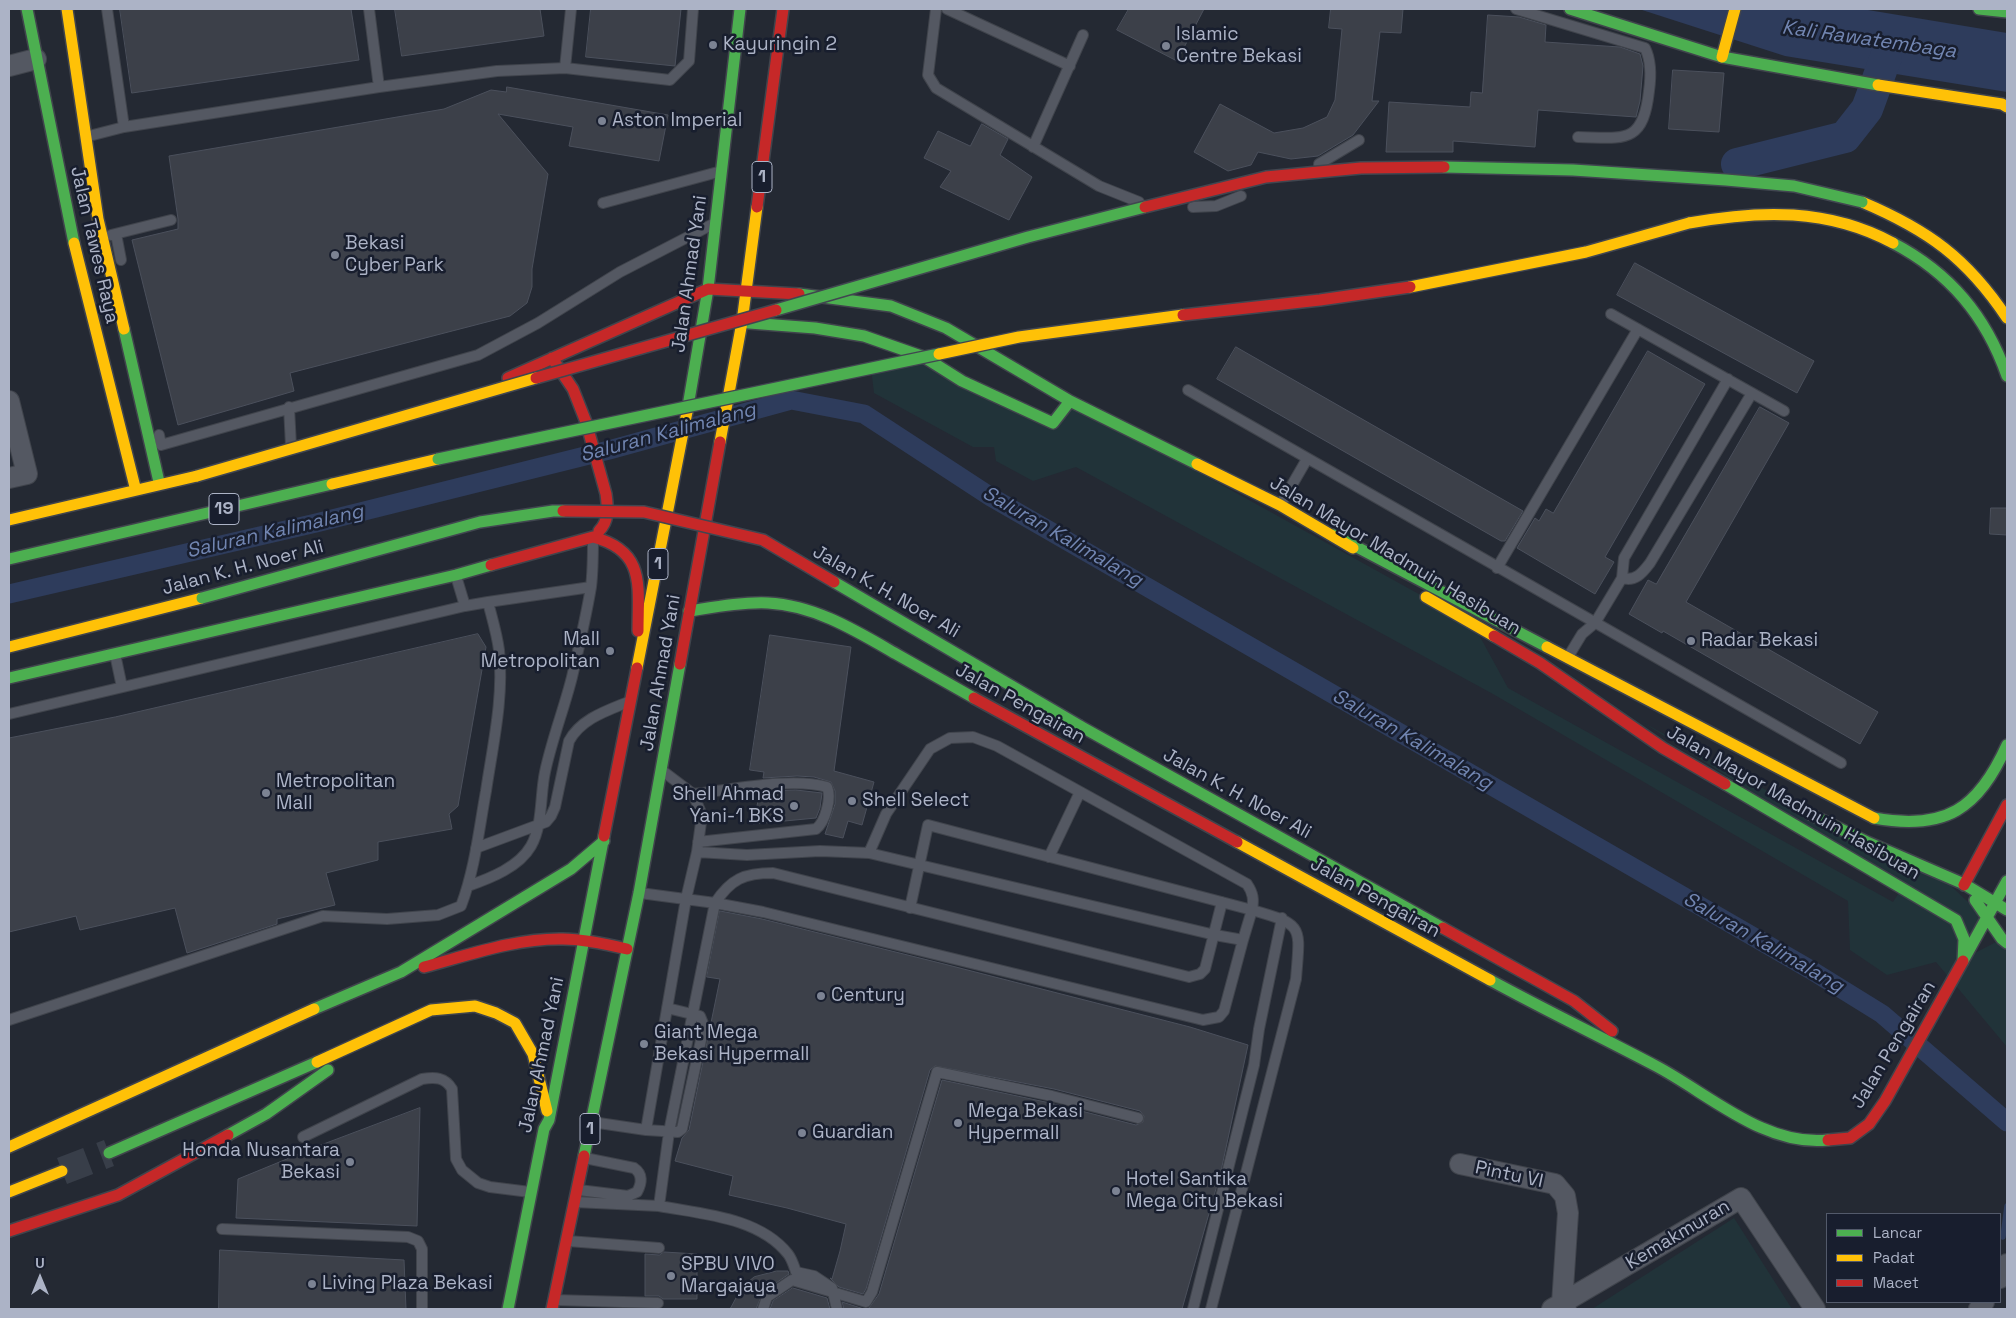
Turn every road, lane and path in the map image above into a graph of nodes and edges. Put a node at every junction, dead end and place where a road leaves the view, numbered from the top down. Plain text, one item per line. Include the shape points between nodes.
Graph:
1 (27, 9) edge
2 (67, 9) edge
3 (107, 9) edge
4 (369, 9) edge
5 (571, 9) edge
6 (693, 9) edge
7 (740, 9) edge
8 (783, 9) edge
9 (936, 9) edge
10 (947, 9) edge
11 (1516, 9) edge
12 (1570, 9) edge
13 (1735, 9) edge
14 (1979, 9) edge
15 (2007, 12) edge
16 (1083, 35) dead end
17 (1723, 53) junction
18 (36, 59) junction
19 (9, 66) edge
20 (1070, 66) junction
21 (565, 68) junction
22 (379, 87) junction
23 (2007, 107) edge
24 (124, 127) junction
25 (87, 136) junction
26 (1578, 137) dead end
27 (1359, 140) dead end
28 (1033, 147) junction
29 (721, 172) junction
30 (603, 203) dead end
31 (171, 220) dead end
32 (716, 222) junction
33 (84, 223) junction
34 (116, 234) junction
35 (103, 237) junction
36 (124, 272) dead end
37 (708, 289) junction
38 (747, 291) junction
39 (1611, 314) dead end
40 (2007, 318) edge
41 (742, 322) junction
42 (703, 325) junction
43 (1638, 329) junction
44 (924, 357) junction
45 (552, 358) junction
46 (2007, 376) edge
47 (1728, 379) junction
48 (1188, 390) dead end
49 (1752, 393) junction
50 (9, 401) edge
51 (1070, 401) junction
52 (289, 408) junction
53 (1784, 411) dead end
54 (157, 426) dead end
55 (291, 448) junction
56 (1307, 459) junction
57 (18, 476) edge
58 (159, 482) junction
59 (135, 487) junction
60 (1280, 505) junction
61 (9, 516) edge
62 (9, 520) edge
63 (1334, 535) junction
64 (593, 537) junction
65 (9, 559) edge
66 (1497, 568) junction
67 (456, 575) junction
68 (1622, 578) junction
69 (591, 587) junction
70 (488, 602) junction
71 (465, 606) junction
72 (689, 611) junction
73 (1595, 623) junction
74 (9, 647) edge
75 (114, 652) junction
76 (1567, 659) junction
77 (639, 660) junction
78 (1540, 663) junction
79 (1557, 673) junction
80 (9, 678) edge
81 (122, 687) junction
82 (631, 700) junction
83 (9, 714) edge
84 (1653, 727) dead end
85 (2007, 745) edge
86 (1841, 763) dead end
87 (661, 769) junction
88 (1080, 792) junction
89 (693, 794) junction
90 (2007, 805) edge
91 (1802, 810) dead end
92 (538, 826) junction
93 (604, 841) junction
94 (698, 847) junction
95 (476, 848) junction
96 (869, 853) junction
97 (1049, 857) junction
98 (919, 864) junction
99 (2007, 881) edge
100 (1964, 885) junction
101 (468, 886) junction
102 (639, 893) junction
103 (686, 900) junction
104 (1996, 901) junction
105 (1222, 902) junction
106 (715, 903) junction
107 (910, 908) junction
108 (1252, 910) junction
109 (2007, 910) edge
110 (1282, 918) junction
111 (1987, 918) junction
112 (1215, 935) junction
113 (1243, 940) junction
114 (584, 941) junction
115 (2001, 942) edge
116 (627, 949) junction
117 (1979, 951) dead end
118 (1963, 961) junction
119 (401, 972) junction
120 (667, 1008) junction
121 (692, 1014) junction
122 (9, 1020) edge
123 (376, 1036) junction
124 (1658, 1067) junction
125 (1138, 1118) dead end
126 (549, 1120) junction
127 (591, 1122) junction
128 (646, 1130) junction
129 (669, 1132) junction
130 (303, 1137) dead end
131 (9, 1147) edge
132 (109, 1154) tunnel mouth
133 (584, 1158) junction
134 (1460, 1164) dead end
135 (62, 1171) tunnel mouth
136 (577, 1189) junction
137 (9, 1192) edge
138 (531, 1192) junction
139 (575, 1202) junction
140 (658, 1206) junction
141 (222, 1229) dead end
142 (9, 1231) edge
143 (567, 1241) junction
144 (659, 1248) dead end
145 (2007, 1264) edge
146 (2001, 1276) edge
147 (658, 1303) dead end
148 (553, 1305) edge
149 (1560, 1308) edge
150 (422, 1309) edge
151 (508, 1309) edge
152 (763, 1309) edge
153 (836, 1309) edge
154 (1193, 1309) edge
155 (1211, 1309) edge
156 (1815, 1309) edge

1 - 18 main road, Jalan Tawes Raya
2 - 25 main road, Jalan Tawes Raya
3 - 24 lane
4 - 22 lane
5 - 21 lane
6 - 21 lane via 689,61 670,80
7 - 29 main road, Jalan Ahmad Yani / 1
8 - 38 main road, Jalan Ahmad Yani / 1
9 - 28 lane via 928,75 936,88
10 - 20 lane
11 - 26 lane via 1645,48 1648,54 1650,85 1647,111 1638,129 1619,138
12 - 17 main road
13 - 17 main road
14 - 15 main road
16 - 20 lane
17 - 23 main road via 1846,80
18 - 19 street
18 - 33 main road, Jalan Tawes Raya
20 - 28 lane
21 - 22 lane via 497,70
22 - 24 lane
24 - 25 lane
25 - 33 main road, Jalan Tawes Raya
27 - 28 lane via 1323,162 1216,206 1167,208 1133,200 1099,186
29 - 30 lane
29 - 32 main road, Jalan Ahmad Yani / 1
31 - 34 lane
32 - 37 main road, Jalan Ahmad Yani / 1
32 - 52 lane via 620,272 548,317 478,355
33 - 35 main road, Jalan Tawes Raya
33 - 59 main road, Jalan Tawes Raya
34 - 35 lane
34 - 36 lane
35 - 58 main road, Jalan Tawes Raya
37 - 38 main road, Jalan Mayor Madmuin Hasibuan
37 - 42 main road, Jalan Ahmad Yani / 1
37 - 45 main road
38 - 41 main road, Jalan Ahmad Yani / 1
38 - 51 main road, Jalan Mayor Madmuin Hasibuan via 891,306 946,328
39 - 43 lane
40 - 62 main road, 19, bridge via 1995,297 1968,267 1934,238 1897,216 1862,202 1794,186 1573,170 1470,167 1361,168 1266,177 1028,237 197,476
41 - 42 main road
41 - 44 main road via 864,336
41 - 72 main road, Jalan Ahmad Yani / 1
42 - 77 main road, Jalan Ahmad Yani / 1
43 - 47 lane
43 - 66 lane
44 - 46 main road, bridge via 1019,337 1405,288 1586,252 1722,216 1792,214 1857,225 1886,237 1919,257 1953,284 1980,314
44 - 51 main road via 962,381 1053,423
44 - 65 main road, 19, bridge via 438,459
45 - 55 main road via 456,402
45 - 64 main road via 573,389 586,422 606,494 606,524
47 - 49 lane
47 - 68 lane via 1624,558
48 - 56 lane
49 - 53 lane
49 - 68 lane via 1650,563 1636,578
50 - 57 street
51 - 60 main road, Jalan Mayor Madmuin Hasibuan
52 - 54 lane via 162,445
52 - 55 lane
55 - 58 main road
56 - 60 lane
56 - 66 lane
58 - 59 main road
59 - 61 main road
60 - 63 main road, Jalan Mayor Madmuin Hasibuan
63 - 76 main road
63 - 78 main road, Jalan Mayor Madmuin Hasibuan via 1434,602
64 - 67 main road
64 - 69 lane
64 - 77 main road, Jalan Ahmad Yani via 610,542 631,560 638,591
66 - 73 lane
67 - 71 lane
67 - 75 main road
68 - 73 lane
69 - 70 lane
69 - 92 lane via 571,679 544,774
70 - 71 lane
70 - 95 lane via 499,650 500,698
71 - 81 lane
72 - 87 main road, Jalan Ahmad Yani / 1
72 - 124 main road, Jalan Pengairan via 769,603 825,617 1554,1015
73 - 76 lane via 1582,634
73 - 86 lane
74 - 124 main road, Jalan K. H. Noer Ali, bridge via 480,522 553,511 644,512 763,540 1080,726 1574,1001
75 - 80 main road
75 - 81 lane
76 - 79 lane
76 - 85 main road via 1871,817 1894,823 1922,822 1947,816 1967,805 1985,787 2000,764
77 - 82 main road, Jalan Ahmad Yani / 1
78 - 79 main road, Jalan Mayor Madmuin Hasibuan
78 - 118 main road, Jalan Mayor Madmuin Hasibuan via 1663,748 1956,920 1964,932 1966,943
79 - 84 main road, Jalan Mayor Madmuin Hasibuan
81 - 83 lane
82 - 92 lane via 580,725 574,732 569,741 555,807 546,822
82 - 93 main road, Jalan Ahmad Yani / 1
87 - 89 lane
87 - 102 main road, Jalan Ahmad Yani / 1
88 - 96 lane via 997,746 973,737 950,738 930,749 886,814
88 - 97 lane
88 - 108 lane via 1247,884 1254,900
89 - 94 lane via 702,815
89 - 94 lane via 775,785 819,785 829,790 821,826 816,829
90 - 100 main road
91 - 100 main road, Jalan Mayor Madmuin Hasibuan
92 - 95 lane
92 - 101 lane via 525,855 494,876
93 - 114 main road, Jalan Ahmad Yani / 1
93 - 119 main road via 571,869
94 - 96 lane via 747,855
94 - 103 lane
95 - 101 lane
96 - 98 lane
97 - 98 lane via 928,825
97 - 105 lane
98 - 107 lane
98 - 112 lane
99 - 104 main road, Jalan Pengairan
100 - 104 main road, Jalan Mayor Madmuin Hasibuan
100 - 111 main road
101 - 122 lane via 461,906 438,915 388,919 323,916
102 - 103 lane
102 - 116 main road, Jalan Ahmad Yani / 1
103 - 106 lane
103 - 120 lane
104 - 109 main road, Jalan Mayor Madmuin Hasibuan
104 - 111 main road, Jalan Pengairan
105 - 108 lane
105 - 112 lane
106 - 107 lane via 724,889 737,879 754,873 773,873
106 - 113 lane via 772,914 1203,1020 1219,1017 1224,1012
106 - 121 lane
107 - 112 lane via 1189,977 1200,974 1205,968
108 - 110 lane
108 - 113 lane
110 - 154 lane via 1254,1065
110 - 155 lane via 1293,925 1299,936 1296,979
111 - 115 main road
111 - 118 main road, Jalan Pengairan
112 - 113 lane
114 - 116 main road
114 - 119 main road via 555,939 522,944
114 - 126 main road, Jalan Ahmad Yani / 1
116 - 127 main road, Jalan Ahmad Yani / 1
117 - 118 main road
118 - 124 main road, Jalan Pengairan via 1885,1101 1868,1124 1850,1138 1795,1140 1760,1128
119 - 131 main road
120 - 121 lane
120 - 128 lane
121 - 129 lane via 700,1016 704,1026 684,1126 678,1132
123 - 126 main road via 431,1010 475,1006 496,1013 515,1023 533,1054
123 - 132 main road
123 - 142 main road via 266,1114 118,1195
125 - 152 lane via 937,1072 872,1292 866,1302 792,1280 767,1298
126 - 138 main road, Jalan Ahmad Yani / 1 via 544,1128
127 - 128 lane
127 - 133 main road, Jalan Ahmad Yani / 1
128 - 129 lane
129 - 140 lane
130 - 138 lane via 422,1079 441,1078 452,1089 456,1159 462,1170 478,1183 490,1187
133 - 136 main road, Jalan Ahmad Yani / 1
133 - 136 lane via 634,1168 641,1176 640,1188 628,1196
134 - 149 street, Pintu VI via 1555,1184 1565,1196 1568,1213
135 - 137 main road
136 - 139 main road, Jalan Ahmad Yani / 1
138 - 151 main road, Jalan Ahmad Yani / 1
139 - 140 lane
139 - 143 main road, Jalan Ahmad Yani / 1
140 - 153 lane via 751,1227 789,1254 796,1272 814,1276 832,1288
141 - 150 lane via 408,1237 418,1242 422,1249
143 - 144 lane
143 - 148 main road, Jalan Ahmad Yani / 1
145 - 146 street
147 - 148 lane
149 - 156 street, Kemakmuran via 1741,1198

